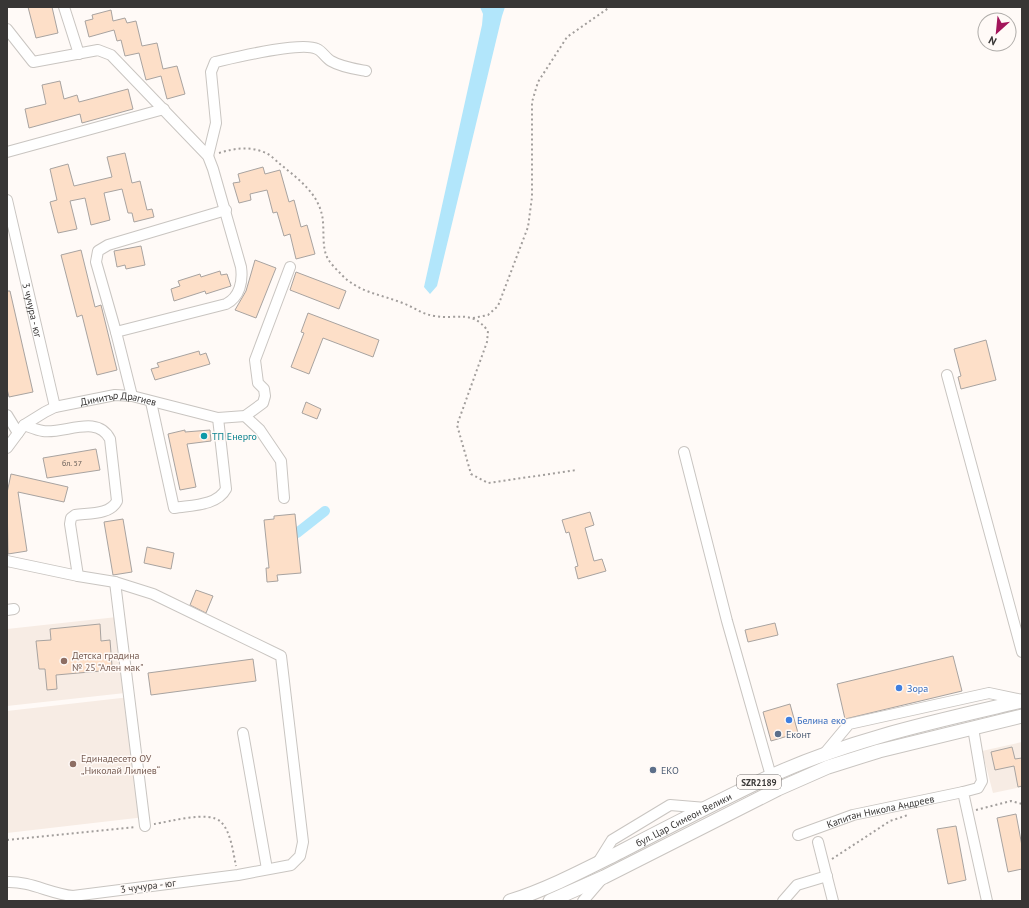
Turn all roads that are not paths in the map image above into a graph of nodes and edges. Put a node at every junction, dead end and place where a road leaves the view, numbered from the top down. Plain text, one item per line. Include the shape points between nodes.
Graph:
1 (64, 7) edge
2 (7, 29) edge
3 (79, 54) junction
4 (366, 71) dead end
5 (164, 109) junction
6 (7, 152) edge
7 (208, 156) junction
8 (7, 200) edge
9 (226, 210) junction
10 (9, 213) edge
11 (290, 267) dead end
12 (116, 332) junction
13 (947, 374) dead end
14 (132, 396) junction
15 (151, 402) junction
16 (55, 408) junction
17 (7, 416) edge
18 (245, 416) junction
19 (218, 418) junction
20 (21, 429) junction
21 (7, 448) edge
22 (684, 452) dead end
23 (284, 498) dead end
24 (7, 561) edge
25 (78, 576) junction
26 (115, 582) junction
27 (1022, 652) edge
28 (1022, 700) edge
29 (1022, 716) edge
30 (973, 728) junction
31 (243, 733) dead end
32 (824, 754) junction
33 (771, 776) junction
34 (963, 792) junction
35 (706, 808) junction
36 (145, 826) road end
37 (798, 835) dead end
38 (818, 842) dead end
39 (597, 864) junction
40 (267, 869) junction
41 (826, 876) junction
42 (604, 877) junction
43 (7, 882) edge
44 (510, 901) edge
45 (550, 901) edge
46 (583, 901) edge
47 (783, 901) edge
48 (833, 901) edge
49 (987, 901) edge

1 - 3 street
2 - 3 street via 33,62
3 - 5 street via 98,50 111,55
4 - 7 street via 331,61 317,48 301,47 214,62 211,72 216,123
5 - 6 street
5 - 7 street
7 - 9 street
8 - 10 street, 3 чучура - юг
9 - 12 street via 242,276 234,298 226,304
9 - 12 street via 98,250 96,262
10 - 16 street, 3 чучура - юг
11 - 18 street via 255,360 258,383 264,388 266,396 262,403
12 - 14 street
13 - 27 street
14 - 15 street, Димитър Драгиев
14 - 16 street, Димитър Драгиев via 99,397
15 - 19 street, Димитър Драгиев
15 - 19 street via 174,508 215,500 222,496 226,489
16 - 20 street, Димитър Драгиев via 34,418
17 - 20 street
18 - 19 street, Димитър Драгиев
18 - 23 street via 260,430 281,461
20 - 21 street, Димитър Драгиев
20 - 25 street via 42,431 92,426 102,429 110,439 117,502 109,511 75,515 70,518
22 - 33 street via 727,621
24 - 25 street
25 - 26 street
26 - 36 street
26 - 40 street, 3 чучура - юг via 153,594 281,656 303,842 296,862
28 - 32 main road, бул. Цар Симеон Велики / SZR2189 via 876,736
28 - 32 street via 988,693 849,724
29 - 30 main road, бул. Цар Симеон Велики / SZR2189
30 - 34 street, Капитан Никола Андреев via 982,780 978,788
30 - 42 main road, бул. Цар Симеон Велики / SZR2189 via 879,751 828,767 778,789
31 - 40 street
32 - 33 main road, бул. Цар Симеон Велики / SZR2189
33 - 35 main road, бул. Цар Симеон Велики / SZR2189
34 - 37 street, Капитан Никола Андреев via 853,815
34 - 49 street
35 - 39 main road, бул. Цар Симеон Велики / SZR2189
35 - 39 street via 670,805 612,840
38 - 41 street
39 - 44 main road, бул. Цар Симеон Велики / SZR2189
40 - 43 street, 3 чучура - юг via 73,896 60,895 27,884
41 - 47 street via 797,885
41 - 48 street
42 - 45 main road, бул. Цар Симеон Велики / SZR2189
42 - 46 street

